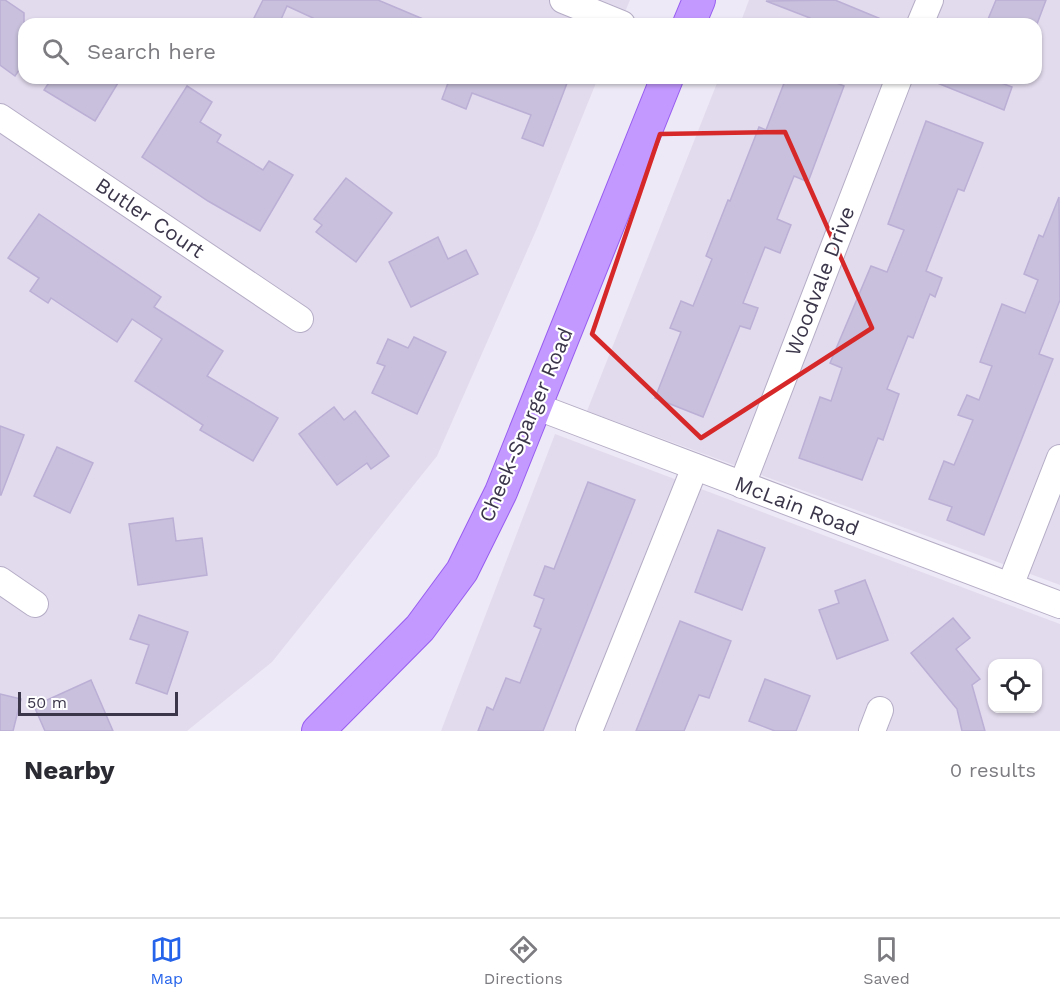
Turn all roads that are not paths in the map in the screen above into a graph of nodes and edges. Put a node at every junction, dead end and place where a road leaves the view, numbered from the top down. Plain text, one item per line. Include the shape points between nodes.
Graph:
1 (563, 0) edge
2 (699, 0) edge
3 (930, 0) edge
4 (607, 18) edge
5 (692, 18) edge
6 (922, 18) edge
7 (665, 84) edge
8 (897, 84) edge
9 (0, 117) edge
10 (300, 320) dead end
11 (535, 406) junction
12 (1060, 458) edge
13 (695, 467) junction
14 (742, 485) junction
15 (0, 580) edge
16 (1010, 586) junction
17 (35, 604) dead end
18 (1060, 604) edge
19 (318, 731) edge
20 (589, 731) edge

1 - 4 street
2 - 5 main road
3 - 6 street
7 - 11 main road, Cheek-Sparger Road
8 - 14 street, Woodvale Drive
9 - 10 street, Butler Court
11 - 13 street, McLain Road
11 - 19 main road, Cheek-Sparger Road via 501,492 462,571 420,628
12 - 16 street
13 - 14 street, McLain Road
13 - 20 street
14 - 16 street, McLain Road
15 - 17 street
16 - 18 street, McLain Road

